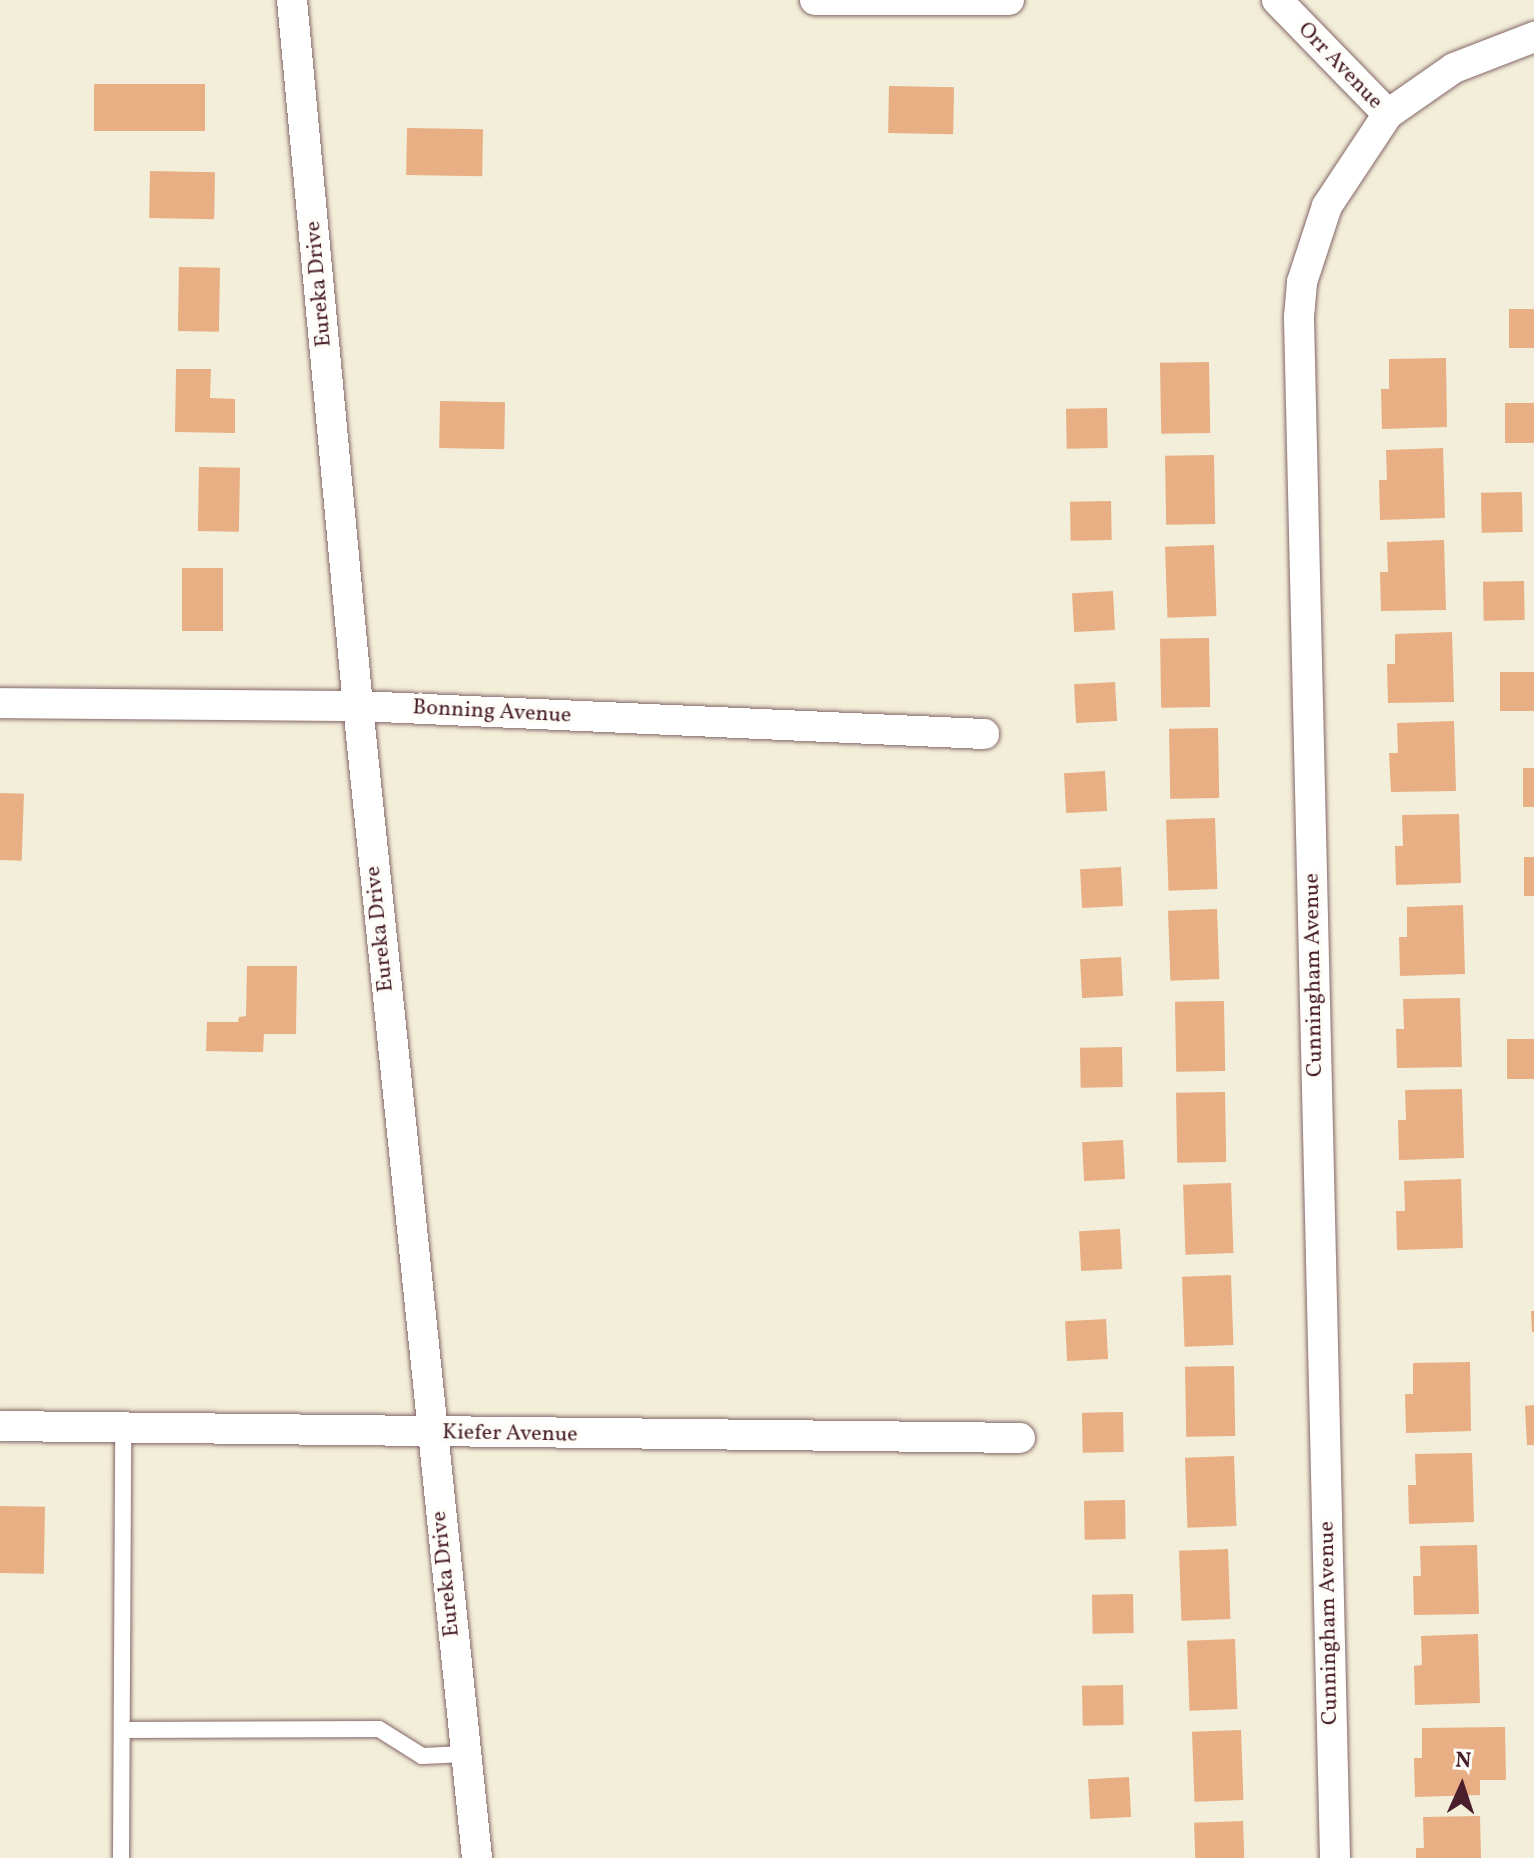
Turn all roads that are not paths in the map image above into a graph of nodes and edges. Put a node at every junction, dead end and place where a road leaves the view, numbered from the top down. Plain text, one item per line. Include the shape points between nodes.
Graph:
1 (292, 0) edge
2 (815, 0) edge
3 (1009, 0) edge
4 (1277, 0) edge
5 (1534, 37) edge
6 (1388, 114) junction
7 (0, 703) edge
8 (358, 706) junction
9 (984, 734) dead end
10 (0, 1426) edge
11 (123, 1428) junction
12 (431, 1433) junction
13 (1020, 1438) dead end
14 (122, 1730) junction
15 (465, 1754) junction
16 (121, 1858) edge
17 (477, 1858) edge
18 (1335, 1858) edge

1 - 8 street, Eureka Drive
2 - 3 street
4 - 6 street, Orr Avenue
5 - 6 street, Orr Avenue via 1454,68
6 - 18 street, Cunningham Avenue via 1327,206 1302,282 1299,317
7 - 8 street, Bonning Avenue
8 - 9 street, Bonning Avenue
8 - 12 street, Eureka Drive
10 - 11 street, Kiefer Avenue
11 - 12 street, Kiefer Avenue
11 - 14 lane
12 - 13 street, Kiefer Avenue
12 - 15 street, Eureka Drive
14 - 15 lane via 379,1729 422,1756
14 - 16 lane
15 - 17 street, Eureka Drive

